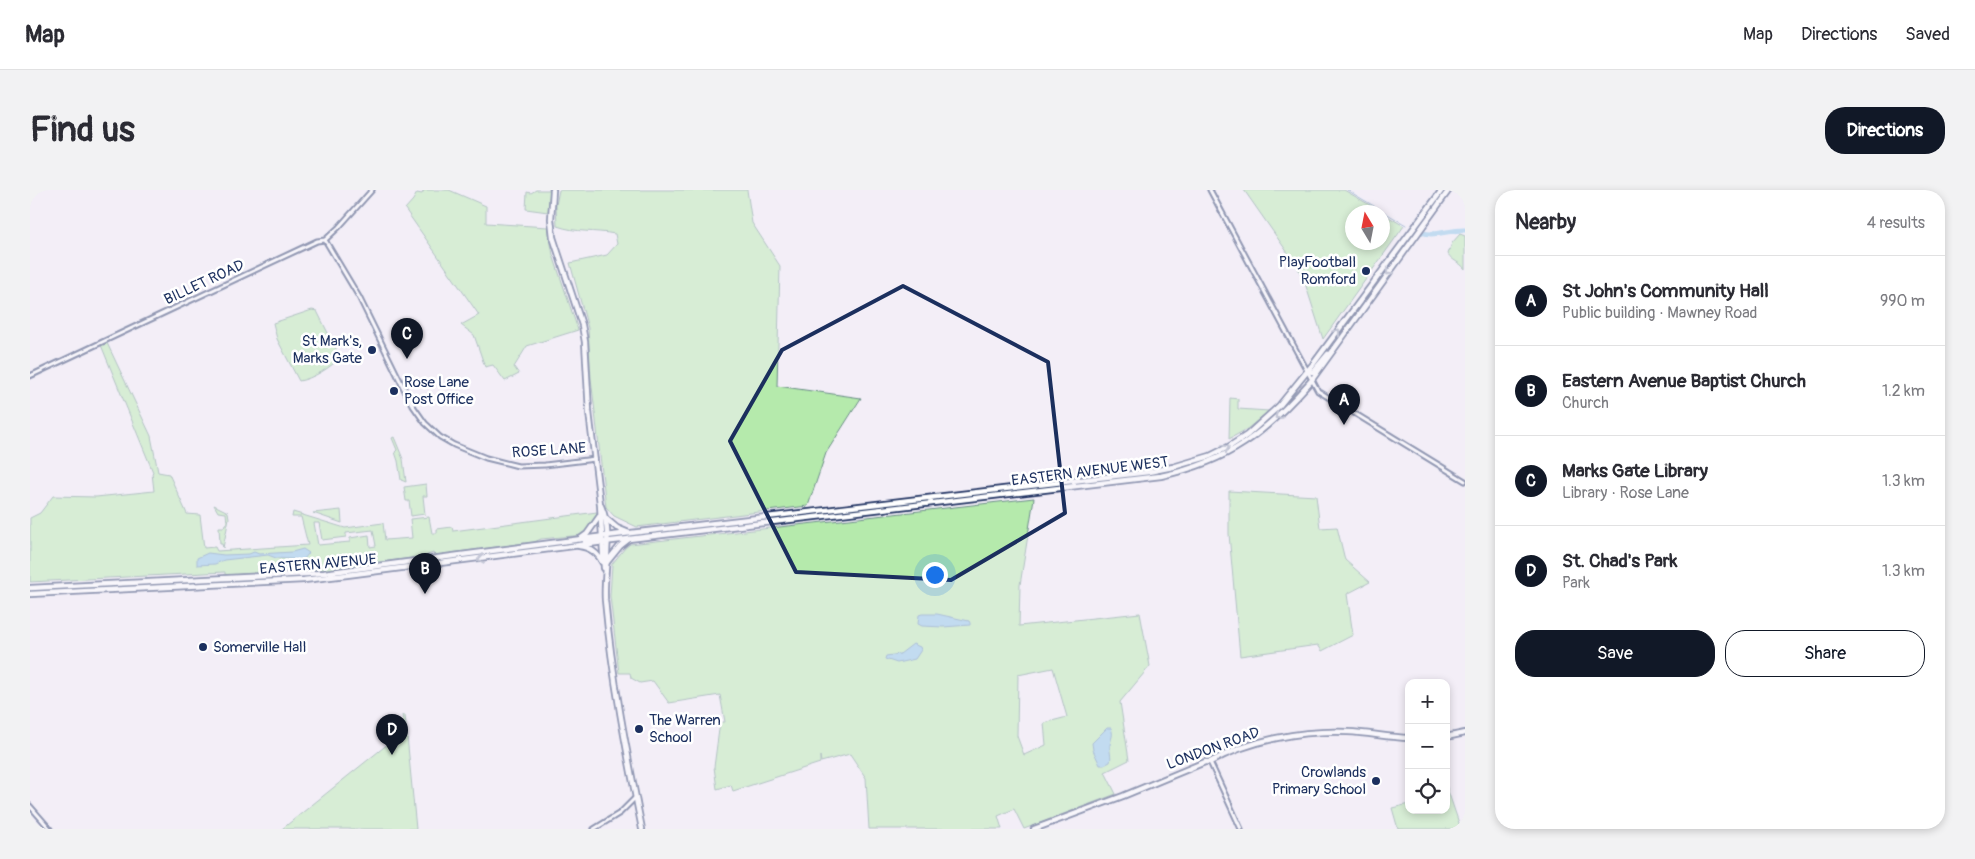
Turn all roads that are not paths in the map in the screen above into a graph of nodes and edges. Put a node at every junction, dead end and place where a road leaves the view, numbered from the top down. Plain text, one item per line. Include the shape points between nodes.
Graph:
1 (372, 190) edge
2 (553, 190) edge
3 (1210, 190) edge
4 (1442, 190) edge
5 (1449, 190) edge
6 (325, 240) junction
7 (1335, 348) junction
8 (1308, 371) junction
9 (30, 376) edge
10 (1311, 381) junction
11 (595, 459) junction
12 (1465, 481) edge
13 (602, 513) junction
14 (634, 533) junction
15 (675, 534) junction
16 (579, 539) junction
17 (605, 539) junction
18 (630, 539) junction
19 (577, 546) junction
20 (499, 550) junction
21 (605, 564) junction
22 (30, 588) edge
23 (30, 594) edge
24 (1465, 733) edge
25 (1450, 736) edge
26 (1405, 738) edge
27 (1210, 762) junction
28 (636, 798) junction
29 (30, 806) edge
30 (50, 829) edge
31 (594, 829) edge
32 (642, 829) edge
33 (1034, 829) edge
34 (1241, 829) edge

1 - 6 street, BILLET ROAD
2 - 11 main road via 553,237 582,326
3 - 8 street
8 -> 4 main road, EASTERN AVENUE WEST
5 -> 7 main road, EASTERN AVENUE WEST
6 - 9 street, BILLET ROAD
6 - 11 street, ROSE LANE via 358,297 411,403 425,423 440,436 479,456 512,466
7 - 8 main road via 1313,372
7 - 10 main road, EASTERN AVENUE WEST
8 - 10 street
14 -> 8 main road, EASTERN AVENUE WEST via 1172,467 1210,456 1247,435 1279,406
10 - 12 street via 1319,393
10 -> 15 main road, EASTERN AVENUE WEST via 1286,409 1235,450 1176,473
11 - 13 main road
13 - 14 main road via 617,528
13 - 16 main road via 589,532
13 - 17 main road
14 - 17 main road, EASTERN AVENUE WEST
15 - 17 main road
15 - 18 main road, EASTERN AVENUE WEST
16 - 17 main road, EASTERN AVENUE
16 - 20 main road, EASTERN AVENUE
17 - 18 main road, EASTERN AVENUE WEST
17 - 19 main road, EASTERN AVENUE
17 - 20 main road
17 - 21 main road
18 - 21 main road
19 - 21 main road via 595,553
19 -> 23 main road, EASTERN AVENUE via 304,580
20 - 22 main road, EASTERN AVENUE via 324,572
21 - 28 main road via 613,666
24 - 25 main road
26 - 27 main road, LONDON ROAD via 1349,732 1299,734 1263,742
27 - 33 main road, LONDON ROAD
27 - 34 street
28 - 31 street via 620,813
28 - 32 main road
29 - 30 street

